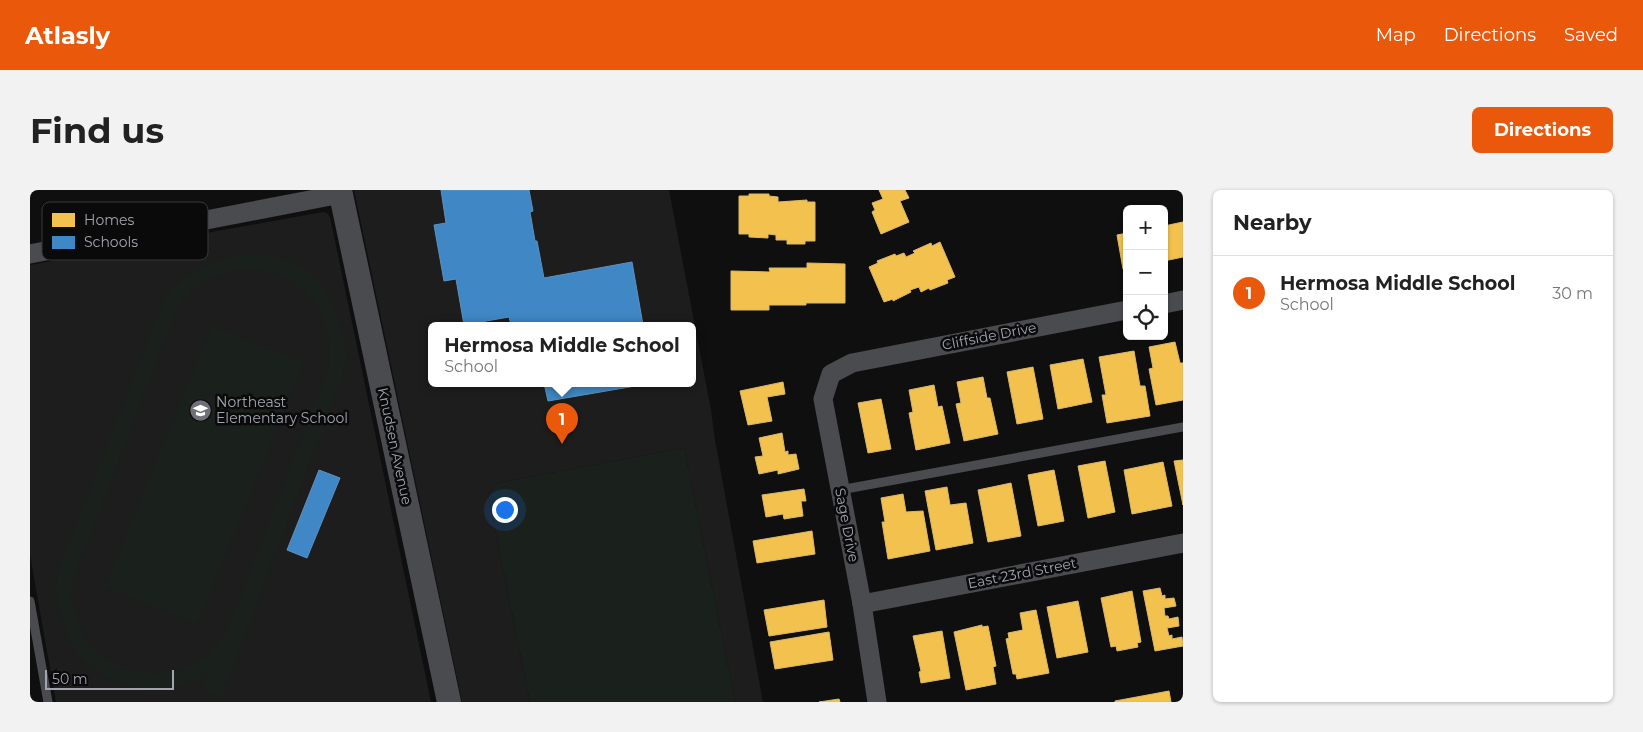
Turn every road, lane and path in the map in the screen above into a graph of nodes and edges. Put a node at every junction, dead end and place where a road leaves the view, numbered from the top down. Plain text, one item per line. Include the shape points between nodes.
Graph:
1 (340, 192) edge
2 (208, 218) edge
3 (1183, 300) edge
4 (1168, 303) edge
5 (1123, 311) edge
6 (852, 363) joint
7 (1183, 427) edge
8 (840, 490) junction
9 (1183, 543) edge
10 (30, 601) edge
11 (862, 604) junction
12 (48, 702) edge
13 (449, 702) edge
14 (877, 702) edge

1 - 2 street
1 - 13 street, Knudsen Avenue
3 - 4 street
5 - 6 street, Cliffside Drive
6 - 8 street, Sage Drive via 831,374 823,399
7 - 8 lane
8 - 11 street, Sage Drive
9 - 11 street, East 23rd Street
10 - 12 lane
11 - 14 street, Sage Drive

